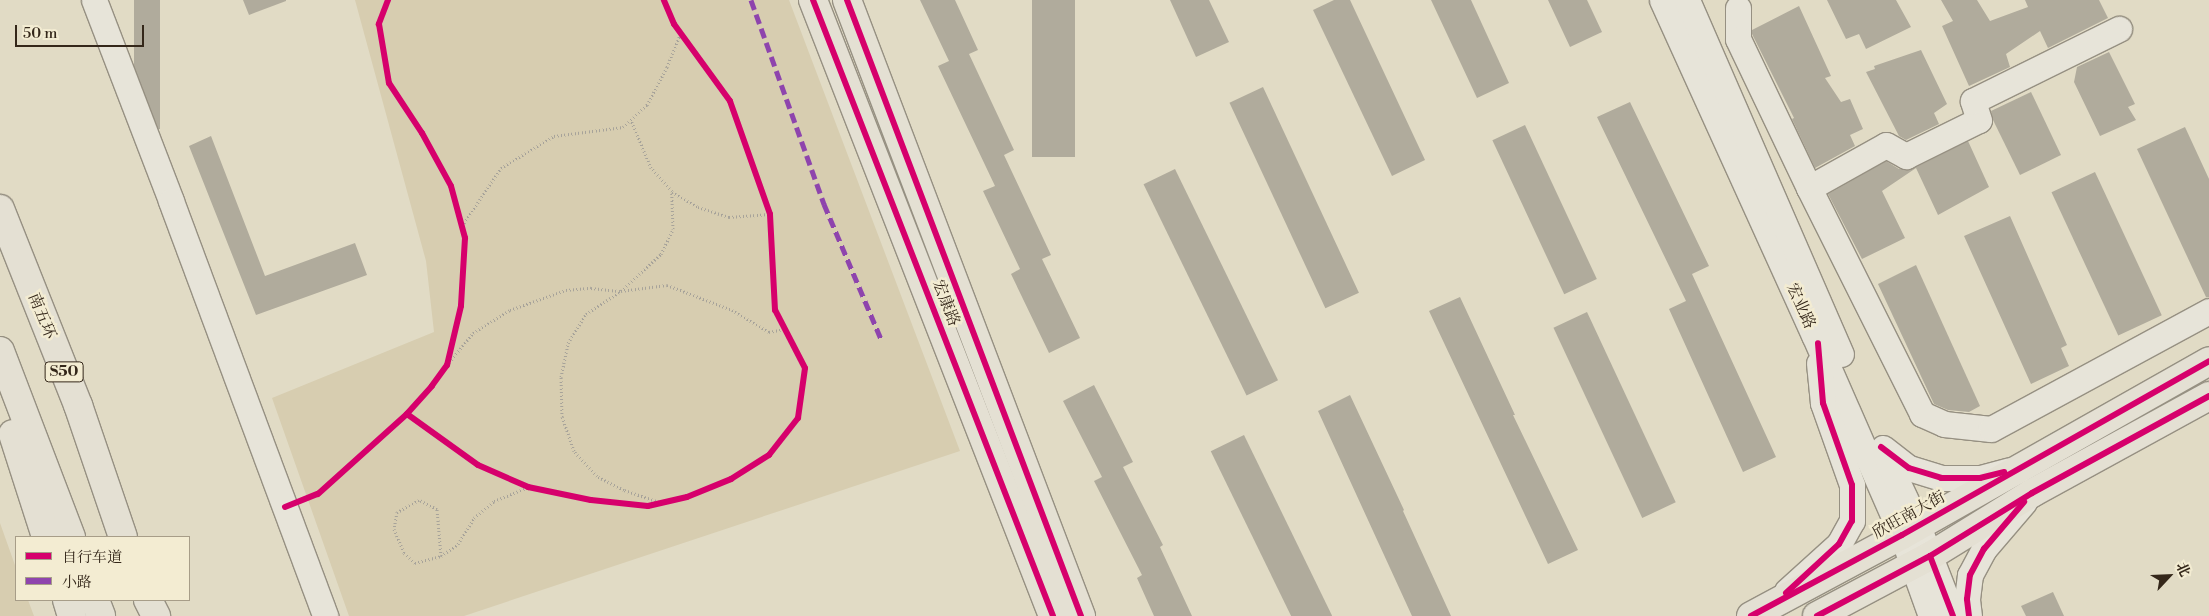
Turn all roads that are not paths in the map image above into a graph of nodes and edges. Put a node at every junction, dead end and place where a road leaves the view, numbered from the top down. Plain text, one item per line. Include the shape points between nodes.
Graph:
1 (94, 0) edge
2 (813, 0) edge
3 (847, 0) edge
4 (1662, 0) edge
5 (1687, 0) edge
6 (1742, 3) edge
7 (2119, 29) dead end
8 (1809, 188) junction
9 (0, 209) edge
10 (2209, 311) edge
11 (1821, 336) junction
12 (0, 351) edge
13 (2209, 361) edge
14 (0, 394) edge
15 (2209, 396) edge
16 (1881, 447) junction
17 (2021, 467) junction
18 (2032, 493) junction
19 (1910, 531) junction
20 (46, 536) edge
21 (71, 536) edge
22 (123, 536) edge
23 (1921, 560) junction
24 (67, 601) edge
25 (95, 601) edge
26 (146, 601) edge
27 (147, 601) edge
28 (1776, 603) junction
29 (72, 616) edge
30 (101, 616) edge
31 (151, 616) edge
32 (156, 616) edge
33 (325, 616) edge
34 (1053, 616) edge
35 (1081, 616) edge
36 (1751, 616) edge
37 (1817, 616) edge
38 (1930, 616) edge
39 (1953, 616) edge
40 (1969, 616) edge

1 - 33 street
2 - 34 main road, 宏康路
3 - 35 main road, 宏康路
4 - 11 street, 宏业路
5 - 11 street, 宏业路
6 - 8 street via 1738,39
7 - 8 street via 1973,101 1979,120 1906,156 1886,145
8 - 10 street via 1922,414 1944,424 1991,428
9 - 22 main road, 南五环 / S50 via 78,405
11 - 16 street, 宏业路
11 - 19 street, 宏业路
11 - 28 street via 1823,403 1852,485 1852,521 1839,544
12 - 21 main road
13 - 17 main road, 欣旺南大街
14 - 20 main road
15 - 18 main road
16 - 17 street via 1909,468 1941,478 1980,478
16 - 19 street, 宏业路
17 - 19 main road, 欣旺南大街
18 - 23 main road
18 - 40 street via 1984,548 1970,574
19 - 23 street, 宏业路
19 - 28 main road, 欣旺南大街
23 - 37 main road
23 - 38 street, 宏业路
23 - 39 street, 宏业路
24 - 29 main road
25 - 30 main road
26 - 31 main road
27 - 32 main road
28 - 36 main road, 欣旺南大街

